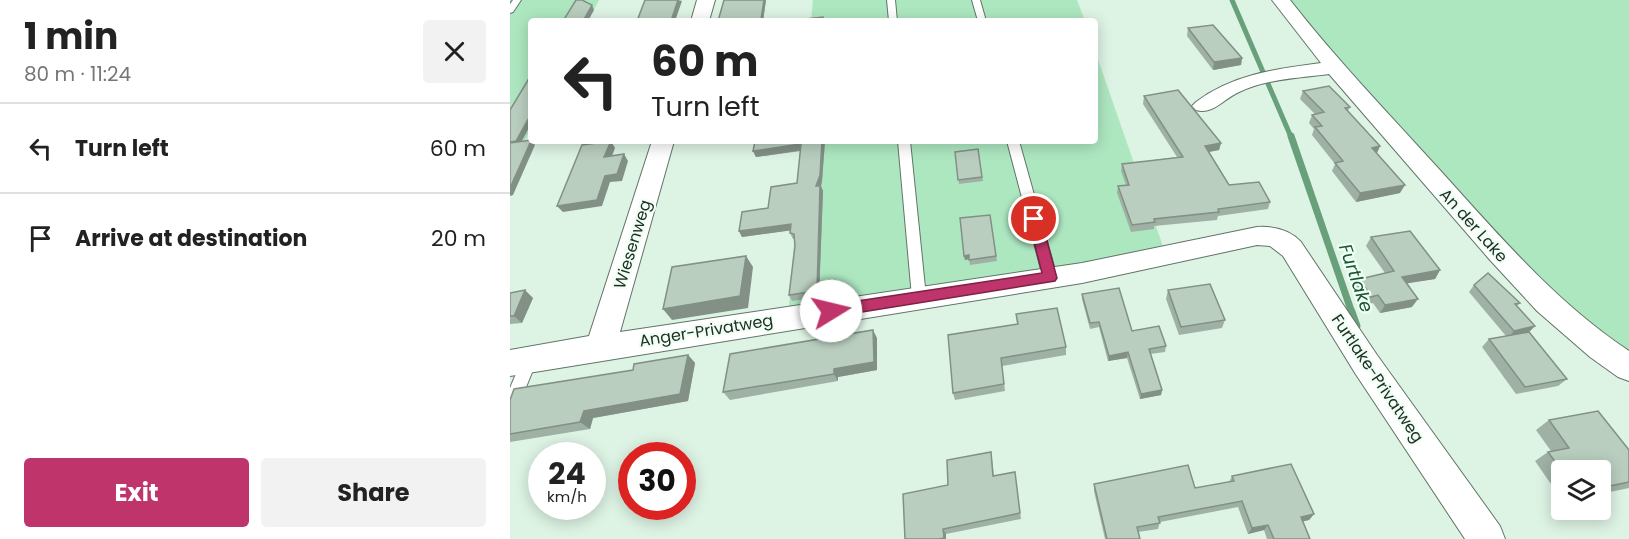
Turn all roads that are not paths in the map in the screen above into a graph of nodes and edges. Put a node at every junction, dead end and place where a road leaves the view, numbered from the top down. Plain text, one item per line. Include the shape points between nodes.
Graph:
1 (517, 0) edge
2 (706, 0) edge
3 (891, 0) edge
4 (976, 0) edge
5 (1281, 0) edge
6 (510, 10) edge
7 (700, 18) edge
8 (893, 18) edge
9 (981, 18) edge
10 (1334, 67) junction
11 (1203, 106) dead end
12 (662, 144) edge
13 (904, 144) edge
14 (1014, 144) edge
15 (1257, 236) joint
16 (1050, 278) junction
17 (919, 297) junction
18 (601, 346) junction
19 (520, 361) edge
20 (1629, 368) edge
21 (510, 407) edge
22 (1488, 539) edge

1 - 6 lane
2 - 7 street
3 - 8 lane
4 - 9 lane
5 - 10 street, An der Lake
10 - 11 street via 1227,88
10 - 20 street, An der Lake via 1527,284 1575,328
12 - 18 street, Wiesenweg
13 - 17 lane
14 - 16 lane
15 - 16 street, Anger-Privatweg
15 - 22 street, Furtlake-Privatweg via 1276,237 1290,246 1366,364
16 - 17 street, Anger-Privatweg
17 - 18 street, Anger-Privatweg
18 - 19 street, Anger-Privatweg
19 - 21 lane

